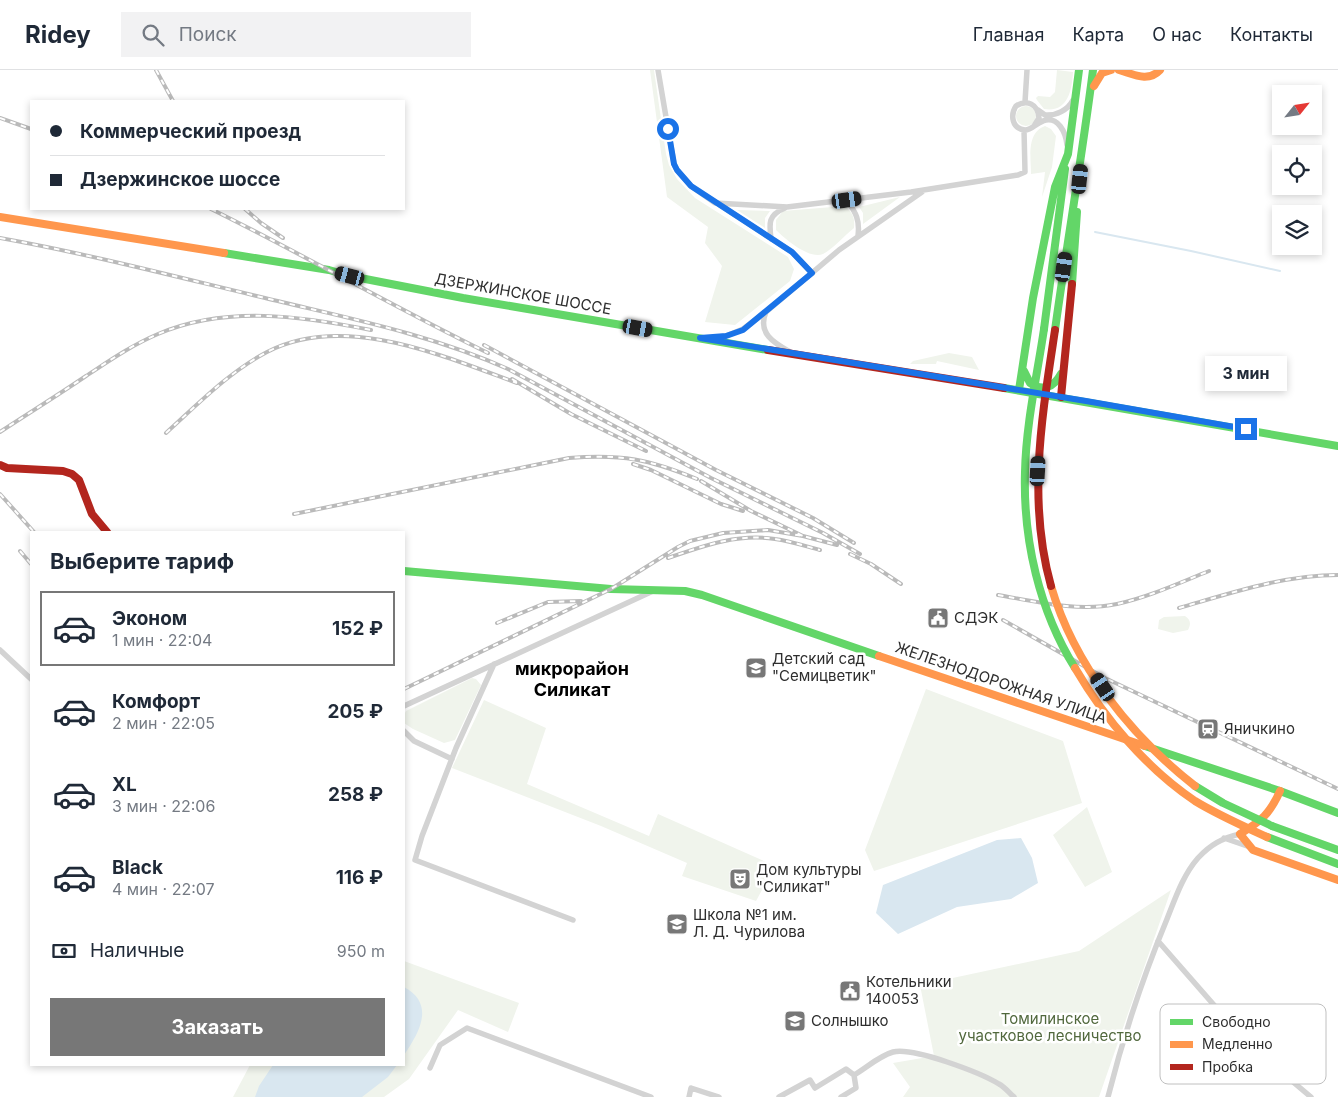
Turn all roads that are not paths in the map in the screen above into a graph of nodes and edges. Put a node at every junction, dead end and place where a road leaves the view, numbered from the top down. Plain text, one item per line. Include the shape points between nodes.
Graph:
1 (658, 70) edge
2 (1027, 70) edge
3 (1079, 70) edge
4 (1093, 70) edge
5 (1110, 70) edge
6 (1118, 70) edge
7 (1159, 71) edge
8 (1136, 73) edge
9 (1078, 89) junction
10 (1090, 98) junction
11 (1025, 102) junction
12 (1036, 108) junction
13 (1034, 126) junction
14 (1024, 130) junction
15 (1082, 156) junction
16 (1067, 157) junction
17 (924, 190) junction
18 (847, 200) junction
19 (719, 204) junction
20 (787, 207) junction
21 (0, 217) edge
22 (858, 236) junction
23 (772, 239) junction
24 (812, 273) junction
25 (766, 312) junction
26 (700, 338) junction
27 (792, 353) junction
28 (1025, 354) junction
29 (1064, 363) junction
30 (1019, 390) junction
31 (1061, 397) junction
32 (1338, 446) edge
33 (0, 464) edge
34 (106, 531) edge
35 (405, 571) edge
36 (652, 591) junction
37 (0, 650) edge
38 (494, 664) junction
39 (30, 678) edge
40 (405, 706) edge
41 (405, 732) edge
42 (452, 759) junction
43 (1280, 791) junction
44 (1338, 813) edge
45 (1240, 834) junction
46 (1224, 838) junction
47 (1250, 847) junction
48 (1338, 850) edge
49 (1338, 864) edge
50 (1338, 880) edge
51 (573, 920) dead end
52 (1158, 940) junction
53 (1213, 1004) edge
54 (430, 1068) dead end
55 (854, 1075) junction
56 (1296, 1084) edge
57 (651, 1097) edge
58 (689, 1097) edge
59 (719, 1097) edge
60 (779, 1097) edge
61 (841, 1097) edge
62 (1014, 1097) edge
63 (1108, 1097) edge
64 (1311, 1097) edge

1 - 19 street via 674,164 691,186
2 - 11 street
3 - 9 main road
4 - 10 main road
5 - 10 main road via 1098,78
6 - 8 main road
7 - 8 main road via 1149,78
9 - 12 street via 1071,105 1061,112 1045,115
9 - 16 main road
10 - 15 main road
11 - 12 street
11 - 14 street via 1016,106 1012,115 1014,124
12 - 13 street via 1039,118
13 - 14 street
13 - 16 street via 1047,120 1060,126 1066,136
14 - 17 street via 1025,172 1022,174
15 - 29 main road
15 - 48 main road, bridge via 1040,433 1037,490 1047,565 1058,604 1077,646 1112,700 1157,753 1196,786 1221,801 1272,826
16 - 28 main road via 1055,187
16 - 49 main road, bridge via 1029,432 1025,491 1035,568 1046,608 1080,675 1122,734 1148,762 1188,796 1215,812 1267,838
17 - 18 street
17 - 22 street
18 - 20 street
18 - 22 street via 858,217
19 - 20 street
19 - 23 street
20 - 23 street via 778,210 772,218
21 - 26 main road, ДЗЕРЖИНСКОЕ ШОССЕ via 329,270 463,298
22 - 24 street
23 - 24 street via 792,252
24 - 25 street
25 - 26 street via 743,330 726,336
25 - 27 street via 763,326 767,336
26 - 27 main road, ДЗЕРЖИНСКОЕ ШОССЕ
27 - 30 main road, ДЗЕРЖИНСКОЕ ШОССЕ
28 - 29 main road via 1025,377 1038,388 1049,388 1057,382
28 - 30 main road
29 - 31 main road
30 - 31 main road, ДЗЕРЖИНСКОЕ ШОССЕ
31 - 32 main road, ДЗЕРЖИНСКОЕ ШОССЕ
33 - 34 main road via 7,468 63,470 72,474 79,480 92,514
35 - 36 main road, ЖЕЛЕЗНОДОРОЖНАЯ УЛИЦА
36 - 38 street
36 - 43 main road, ЖЕЛЕЗНОДОРОЖНАЯ УЛИЦА via 702,596
37 - 39 street
38 - 40 street
38 - 42 street
41 - 42 street via 414,741
42 - 51 street via 415,860
43 - 44 main road, ЖЕЛЕЗНОДОРОЖНАЯ УЛИЦА
43 - 45 main road via 1271,812
45 - 46 street
45 - 47 main road
46 - 47 street
46 - 52 street via 1197,860 1180,887
47 - 50 main road
52 - 53 street
52 - 63 street
54 - 57 street via 440,1045 467,1028
55 - 60 street via 846,1069 816,1088 810,1080
55 - 61 street via 856,1088
55 - 62 street via 882,1057 905,1052 987,1077
56 - 64 street
58 - 59 street via 691,1088

